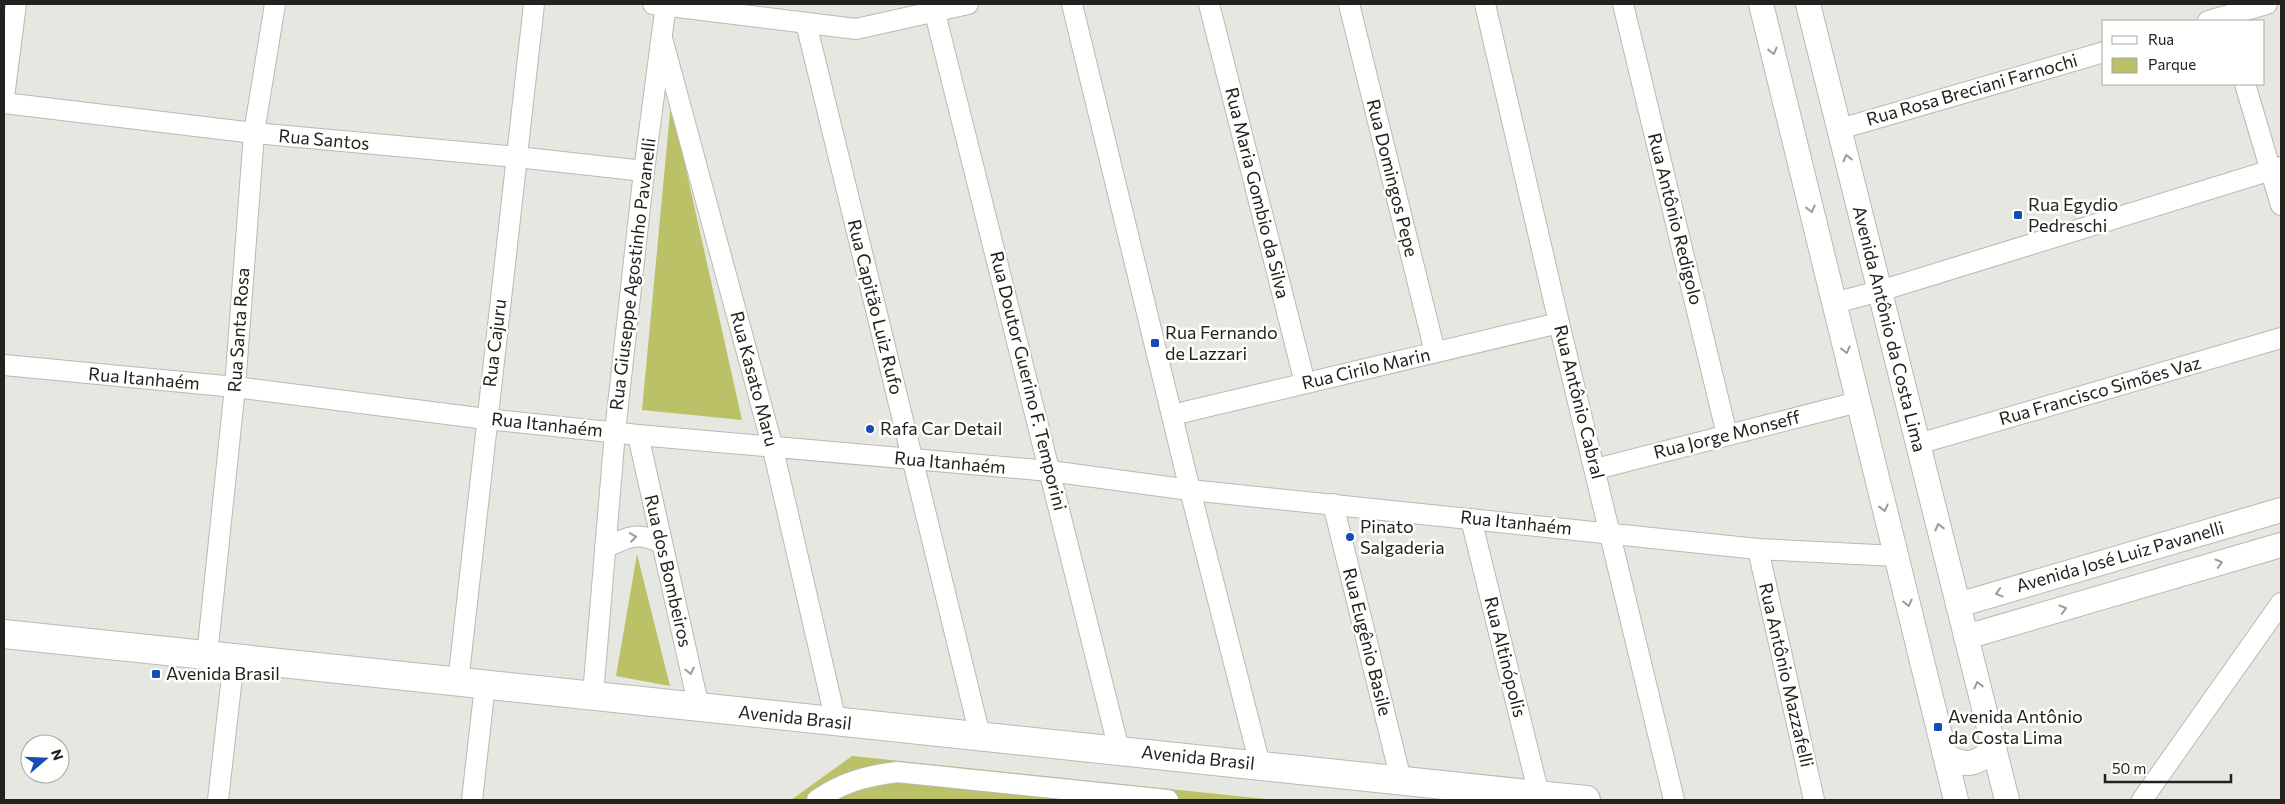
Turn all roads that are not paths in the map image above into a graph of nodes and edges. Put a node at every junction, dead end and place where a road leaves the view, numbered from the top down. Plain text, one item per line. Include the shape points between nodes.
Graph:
1 (16, 4) edge
2 (275, 4) edge
3 (534, 4) edge
4 (662, 4) edge
5 (968, 4) edge
6 (1072, 4) edge
7 (1209, 4) edge
8 (1349, 4) edge
9 (1486, 4) edge
10 (1623, 4) edge
11 (1761, 4) edge
12 (1808, 4) edge
13 (2267, 4) edge
14 (935, 13) junction
15 (2220, 16) edge
16 (806, 23) junction
17 (662, 38) junction
18 (2102, 53) edge
19 (2246, 85) edge
20 (4, 96) edge
21 (4, 103) edge
22 (1840, 129) junction
23 (254, 133) junction
24 (517, 157) junction
25 (2276, 169) edge
26 (644, 171) junction
27 (2281, 205) edge
28 (1880, 291) junction
29 (1834, 303) junction
30 (1559, 322) junction
31 (2281, 338) edge
32 (1434, 352) junction
33 (4, 365) edge
34 (1305, 383) junction
35 (235, 387) junction
36 (1858, 402) junction
37 (1172, 415) junction
38 (486, 419) junction
39 (615, 432) junction
40 (638, 435) junction
41 (1727, 435) junction
42 (1918, 444) junction
43 (772, 445) junction
44 (912, 460) junction
45 (1596, 469) junction
46 (1050, 471) junction
47 (1190, 490) junction
48 (1333, 504) junction
49 (2281, 510) edge
50 (1472, 519) junction
51 (1612, 533) junction
52 (661, 543) junction
53 (2281, 545) edge
54 (605, 548) junction
55 (1758, 549) junction
56 (1896, 556) junction
57 (2281, 603) edge
58 (1958, 605) junction
59 (4, 634) edge
60 (1966, 638) junction
61 (207, 656) junction
62 (234, 659) junction
63 (458, 683) junction
64 (485, 685) junction
65 (593, 695) junction
66 (698, 708) junction
67 (836, 722) junction
68 (980, 736) junction
69 (1994, 748) junction
70 (1119, 750) junction
71 (1946, 755) junction
72 (1260, 765) junction
73 (1401, 780) junction
74 (1539, 795) junction
75 (218, 800) edge
76 (472, 800) edge
77 (817, 800) edge
78 (1168, 800) edge
79 (1586, 800) edge
80 (1674, 800) edge
81 (1814, 800) edge
82 (1956, 800) edge
83 (2007, 800) edge
84 (2142, 800) edge

1 - 20 street
2 - 23 street, Rua Santa Rosa
3 - 24 street, Rua Cajuru
4 - 16 street
4 - 17 street, Rua Giuseppe Agostinho Pavanelli
5 - 14 street
6 - 37 street
7 - 34 street, Rua Maria Gombio da Silva
8 - 32 street, Rua Domingos Pepe
9 - 30 street, Rua Antônio Cabral
10 - 41 street, Rua Antônio Redigolo
11 -> 29 street
12 - 22 street, Avenida Antônio da Costa Lima
13 - 15 street
14 - 16 street via 856,29
14 - 46 street, Rua Doutor Guerino F. Temporini
16 - 44 street, Rua Capitão Luiz Rufo
17 - 26 street, Rua Giuseppe Agostinho Pavanelli
17 - 43 street, Rua Kasato Maru
18 - 22 street, Rua Rosa Breciani Farnochi
19 - 25 street
21 - 23 street, Rua Santos
28 -> 22 street, Avenida Antônio da Costa Lima
23 - 24 street, Rua Santos
23 - 35 street, Rua Santa Rosa
24 - 26 street, Rua Santos
24 - 38 street, Rua Cajuru
25 - 27 street
25 - 28 street
26 - 39 street, Rua Giuseppe Agostinho Pavanelli
28 - 29 street
28 - 42 street, Avenida Antônio da Costa Lima
29 -> 36 street
30 - 32 street, Rua Cirilo Marin
30 - 45 street, Rua Antônio Cabral
31 - 42 street, Rua Francisco Simões Vaz
32 - 34 street, Rua Cirilo Marin
33 - 35 street, Rua Itanhaém
34 - 37 street, Rua Cirilo Marin
35 - 38 street, Rua Itanhaém
35 - 61 street, Rua Santa Rosa
36 - 41 street, Rua Jorge Monseff
36 -> 56 street
37 - 47 street
38 - 39 street, Rua Itanhaém
38 - 63 street, Rua Cajuru
39 - 40 street, Rua Itanhaém
39 - 54 street, Rua Giuseppe Agostinho Pavanelli
40 - 43 street, Rua Itanhaém
40 - 52 street, Rua dos Bombeiros
41 - 45 street, Rua Jorge Monseff
58 -> 42 street, Avenida Antônio da Costa Lima
43 - 44 street, Rua Itanhaém
43 - 67 street, Rua Kasato Maru
44 - 46 street, Rua Itanhaém
44 - 68 street, Rua Capitão Luiz Rufo
45 - 51 street, Rua Antônio Cabral
46 - 47 street, Rua Itanhaém
46 - 70 street, Rua Doutor Guerino F. Temporini
47 - 48 street, Rua Itanhaém
47 - 72 street
48 - 50 street, Rua Itanhaém
48 - 73 street, Rua Eugênio Basile
49 -> 58 street, Avenida José Luiz Pavanelli
50 - 51 street, Rua Itanhaém
50 - 74 street, Rua Altinópolis
51 - 55 street, Rua Itanhaém
51 - 80 street, Rua Antônio Cabral
54 -> 52 street via 636,536 648,536
52 -> 66 street, Rua dos Bombeiros
60 -> 53 street, Avenida José Luiz Pavanelli
54 - 65 street, Rua Giuseppe Agostinho Pavanelli
55 - 56 street, Rua Itanhaém
55 - 81 street, Rua Antônio Mazzafelli
56 -> 71 street
57 - 84 street
58 - 60 street, Avenida Antônio da Costa Lima
59 - 61 main road, Avenida Brasil
69 -> 60 street, Avenida Antônio da Costa Lima
61 - 62 main road, Avenida Brasil
62 - 63 main road, Avenida Brasil
62 - 75 street
63 - 64 main road, Avenida Brasil
64 - 65 main road, Avenida Brasil
64 - 76 street
65 - 66 main road, Avenida Brasil
66 - 67 main road, Avenida Brasil
67 - 68 main road, Avenida Brasil
68 - 70 main road, Avenida Brasil
69 - 71 street via 1972,764 1959,763
69 - 83 street, Avenida Antônio da Costa Lima
70 - 72 main road, Avenida Brasil
71 - 82 street
72 - 73 main road, Avenida Brasil
73 - 74 main road, Avenida Brasil
74 - 79 main road, Avenida Brasil
77 - 78 street via 864,776 898,772

